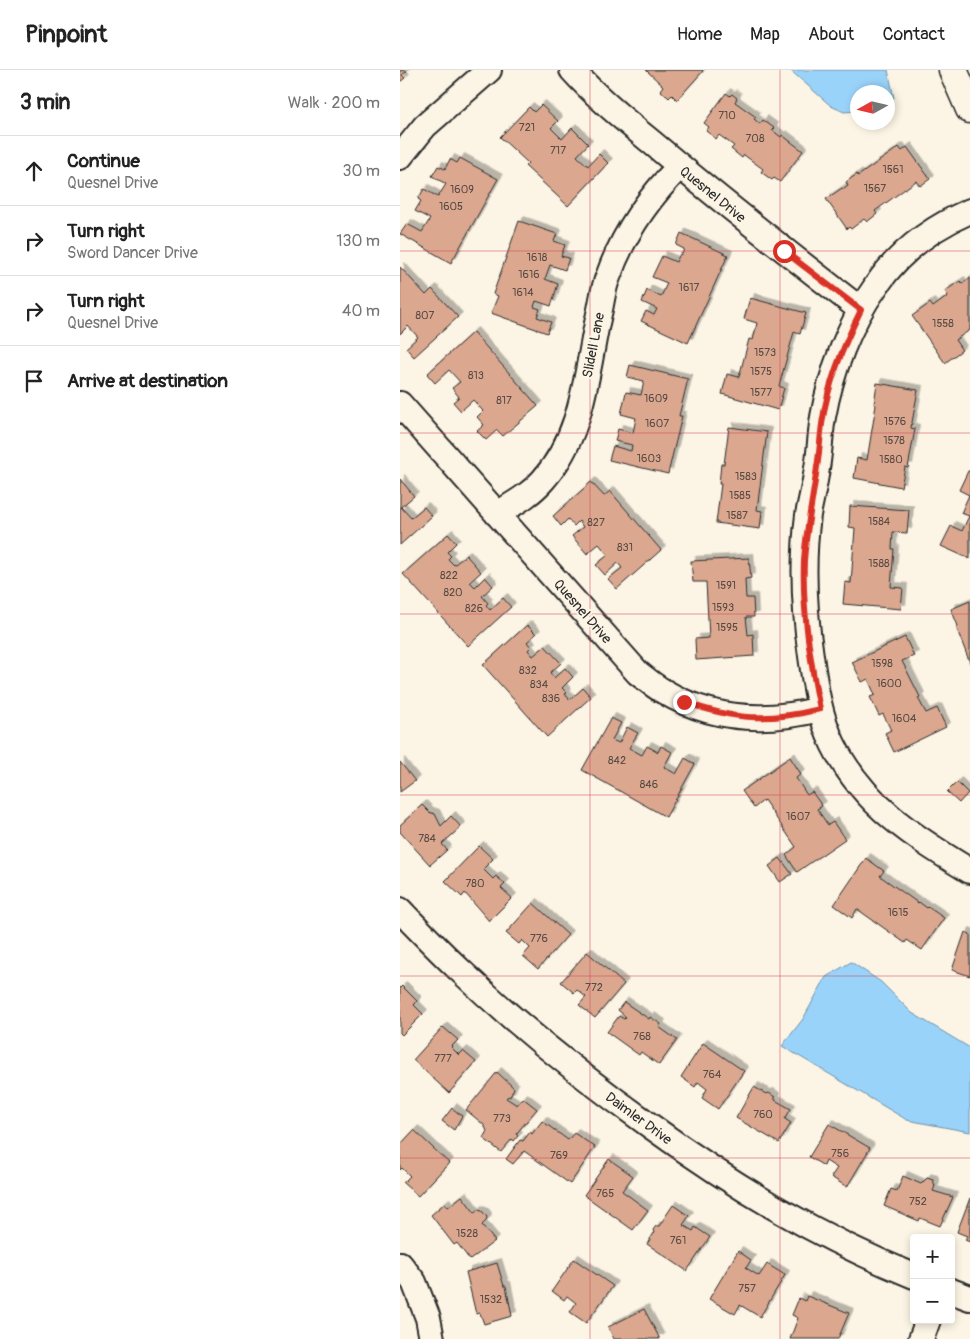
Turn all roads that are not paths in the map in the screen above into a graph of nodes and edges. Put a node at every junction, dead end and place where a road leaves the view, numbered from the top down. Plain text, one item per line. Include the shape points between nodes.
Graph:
1 (488, 70) edge
2 (572, 70) edge
3 (953, 70) edge
4 (970, 109) edge
5 (400, 157) edge
6 (680, 166) junction
7 (970, 210) edge
8 (861, 310) junction
9 (400, 404) edge
10 (497, 514) junction
11 (820, 709) junction
12 (970, 871) edge
13 (400, 910) edge
14 (400, 1264) edge
15 (910, 1274) edge
16 (955, 1292) edge
17 (970, 1298) edge
18 (926, 1324) edge
19 (432, 1339) edge
20 (920, 1339) edge

1 - 5 street via 425,126
2 - 6 street, Quesnel Drive via 588,89
3 - 4 street
6 - 8 street, Quesnel Drive
6 - 10 street, Slidell Lane via 640,212 607,278 581,408 559,459 535,488
7 - 8 street via 923,237 898,259 876,285
8 - 11 street via 833,376 823,417 808,515 804,563 806,620
9 - 10 street, Quesnel Drive
10 - 11 street, Quesnel Drive via 638,673 662,691 698,707 737,717 767,718
11 - 12 street via 833,743 869,798 920,840
13 - 15 street, Daimler Drive via 530,1034 601,1091 690,1155 761,1201 826,1237
14 - 19 street via 414,1282 428,1318
16 - 17 street
18 - 20 street

